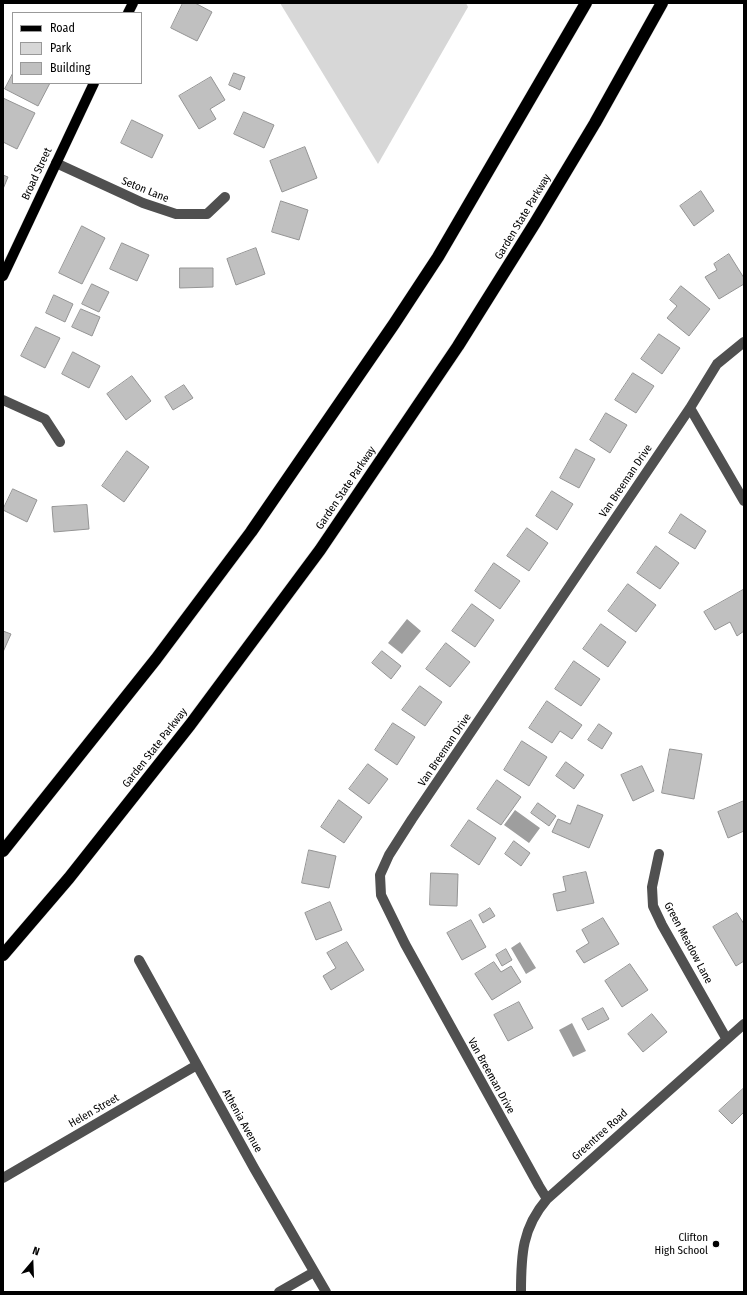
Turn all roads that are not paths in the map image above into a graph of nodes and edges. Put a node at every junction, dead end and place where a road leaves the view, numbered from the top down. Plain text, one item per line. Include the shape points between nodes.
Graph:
1 (133, 3) edge
2 (586, 3) edge
3 (662, 3) edge
4 (128, 12) edge
5 (94, 84) edge
6 (56, 163) junction
7 (225, 198) dead end
8 (3, 276) edge
9 (744, 342) edge
10 (3, 400) edge
11 (690, 408) junction
12 (60, 442) dead end
13 (744, 500) edge
14 (3, 851) edge
15 (659, 854) dead end
16 (3, 955) edge
17 (139, 960) dead end
18 (744, 1024) edge
19 (726, 1038) junction
20 (197, 1065) junction
21 (3, 1178) edge
22 (547, 1199) junction
23 (314, 1272) junction
24 (279, 1292) edge
25 (326, 1292) edge
26 (521, 1292) edge

1 - 4 main road
2 - 14 highway via 438,257 251,532 156,659
3 - 16 highway, Garden State Parkway via 535,223 458,346 320,550 176,743 70,878
5 - 6 main road, Broad Street
6 - 7 street, Seton Lane via 143,203 176,214 207,214
6 - 8 main road, Broad Street
9 - 11 street, Van Breeman Drive via 717,364
10 - 12 street via 45,419
11 - 13 street
11 - 22 street, Van Breeman Drive via 412,819 380,874 381,895 405,944
15 - 19 street, Green Meadow Lane via 652,887 653,906
17 - 20 street, Athenia Avenue
18 - 19 street, Greentree Road
19 - 22 street, Greentree Road
20 - 21 street, Helen Street
20 - 23 street, Athenia Avenue
22 - 26 street, Greentree Road via 536,1212 523,1244
23 - 24 street
23 - 25 street, Athenia Avenue

